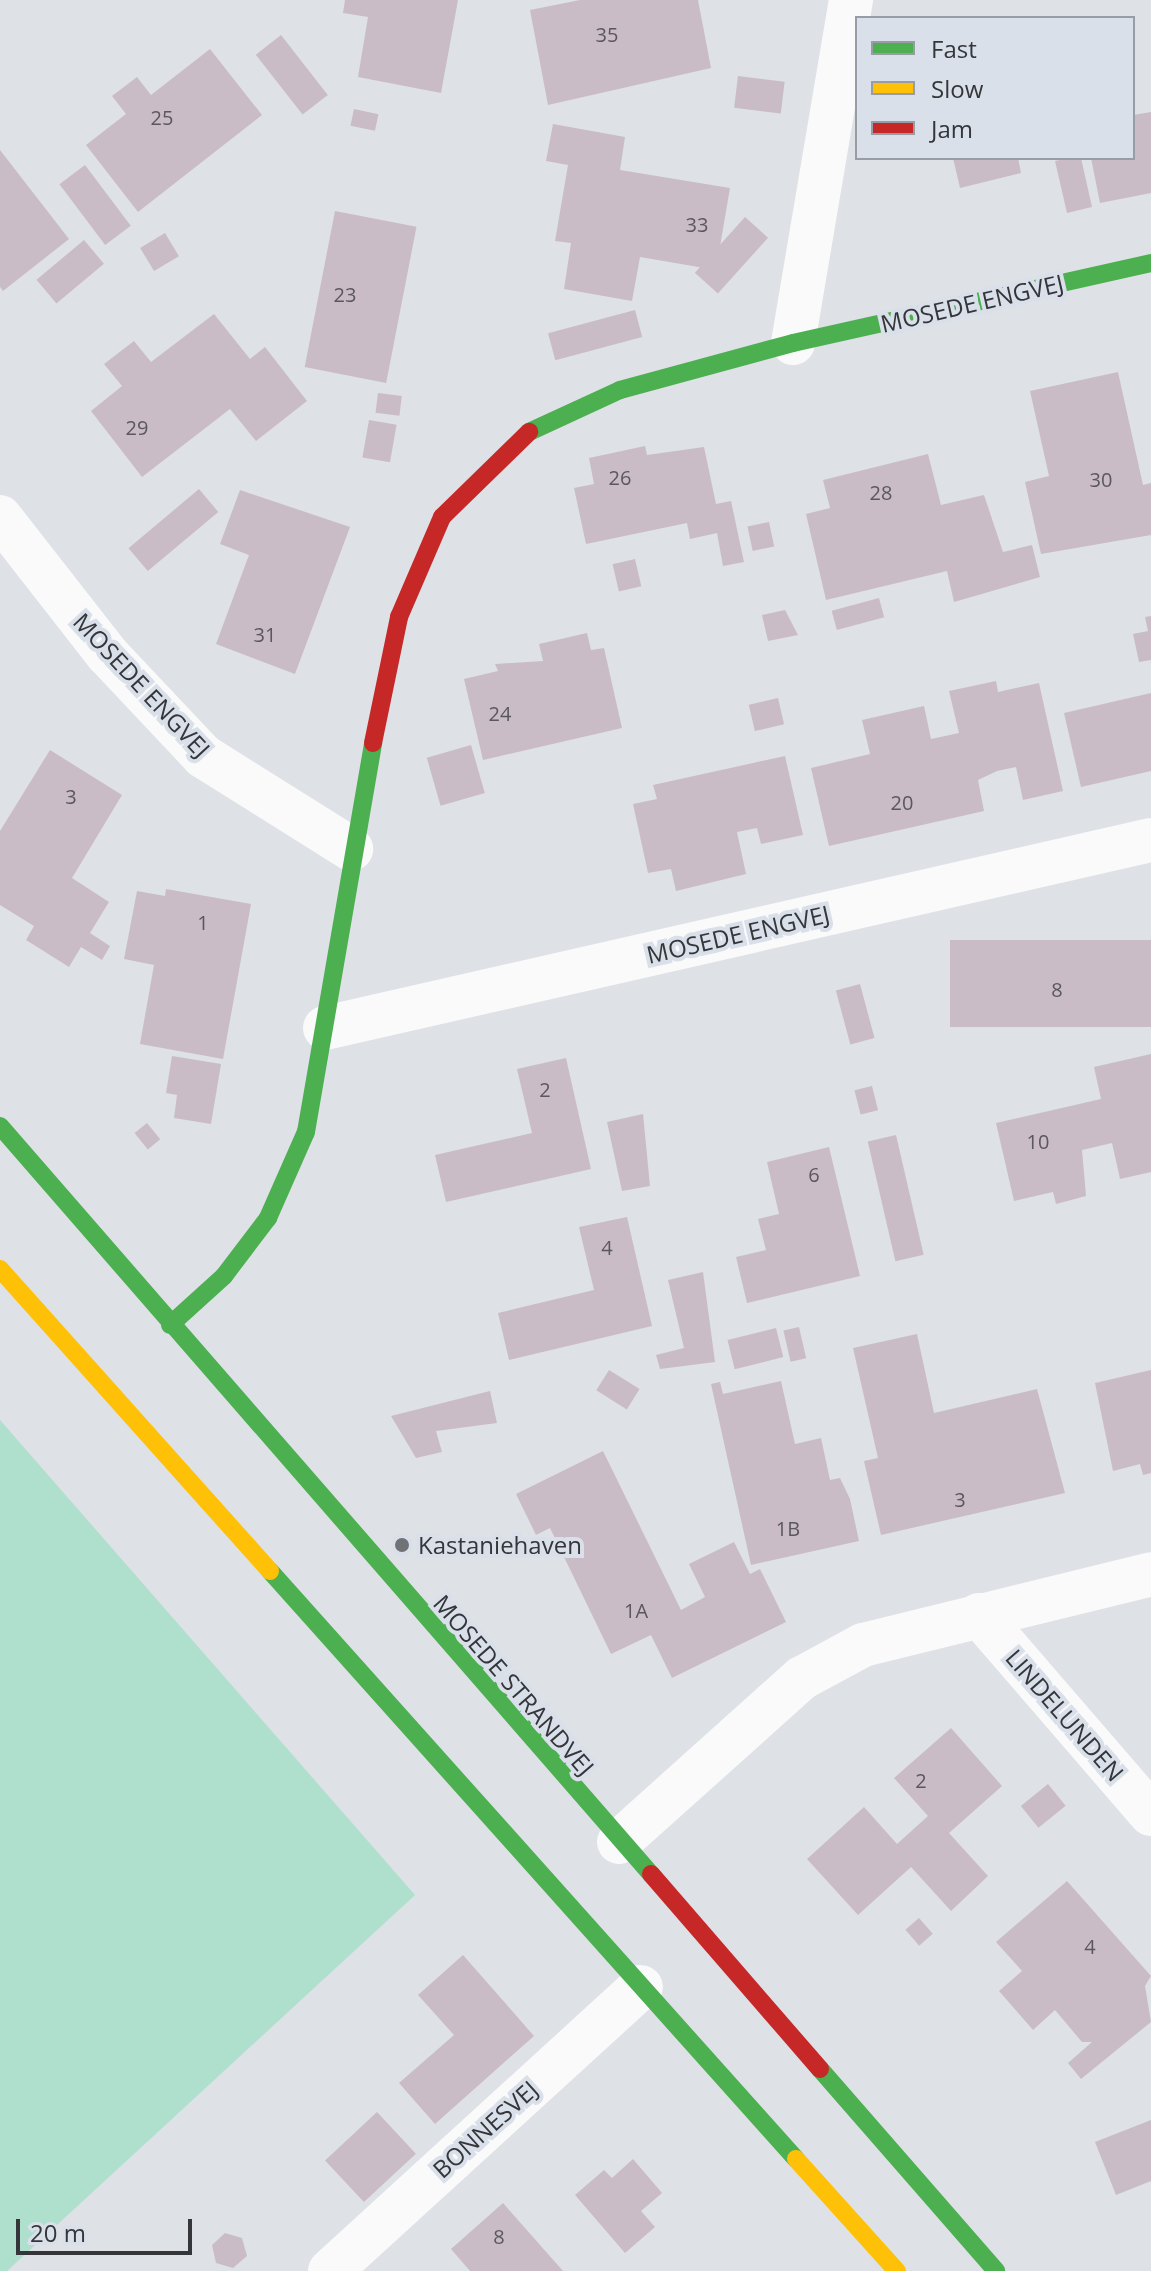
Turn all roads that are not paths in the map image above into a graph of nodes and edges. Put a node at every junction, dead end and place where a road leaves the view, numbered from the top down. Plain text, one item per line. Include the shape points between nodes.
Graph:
1 (851, 0) edge
2 (1151, 263) edge
3 (793, 343) junction
4 (0, 517) edge
5 (1151, 840) edge
6 (351, 849) junction
7 (325, 1028) junction
8 (0, 1126) edge
9 (0, 1269) edge
10 (170, 1325) junction
11 (1151, 1574) edge
12 (979, 1615) junction
13 (1151, 1814) edge
14 (619, 1842) junction
15 (641, 1987) junction
16 (330, 2271) edge
17 (897, 2271) edge
18 (996, 2271) edge

1 - 3 street
2 - 3 main road, MOSEDE ENGVEJ
3 - 6 main road, MOSEDE ENGVEJ via 543,420 479,473 442,517 399,617
4 - 6 street, MOSEDE ENGVEJ via 107,654 203,756
5 - 7 street, MOSEDE ENGVEJ
6 - 7 main road, MOSEDE ENGVEJ
7 - 10 main road, MOSEDE ENGVEJ via 306,1132 268,1218 224,1276
8 - 10 main road, MOSEDE STRANDVEJ
9 - 15 main road
10 - 14 main road, MOSEDE STRANDVEJ
11 - 12 street
12 - 13 street, LINDELUNDEN
12 - 14 street via 863,1645 802,1678
14 - 18 main road, MOSEDE STRANDVEJ
15 - 16 street, BONNESVEJ
15 - 17 main road

